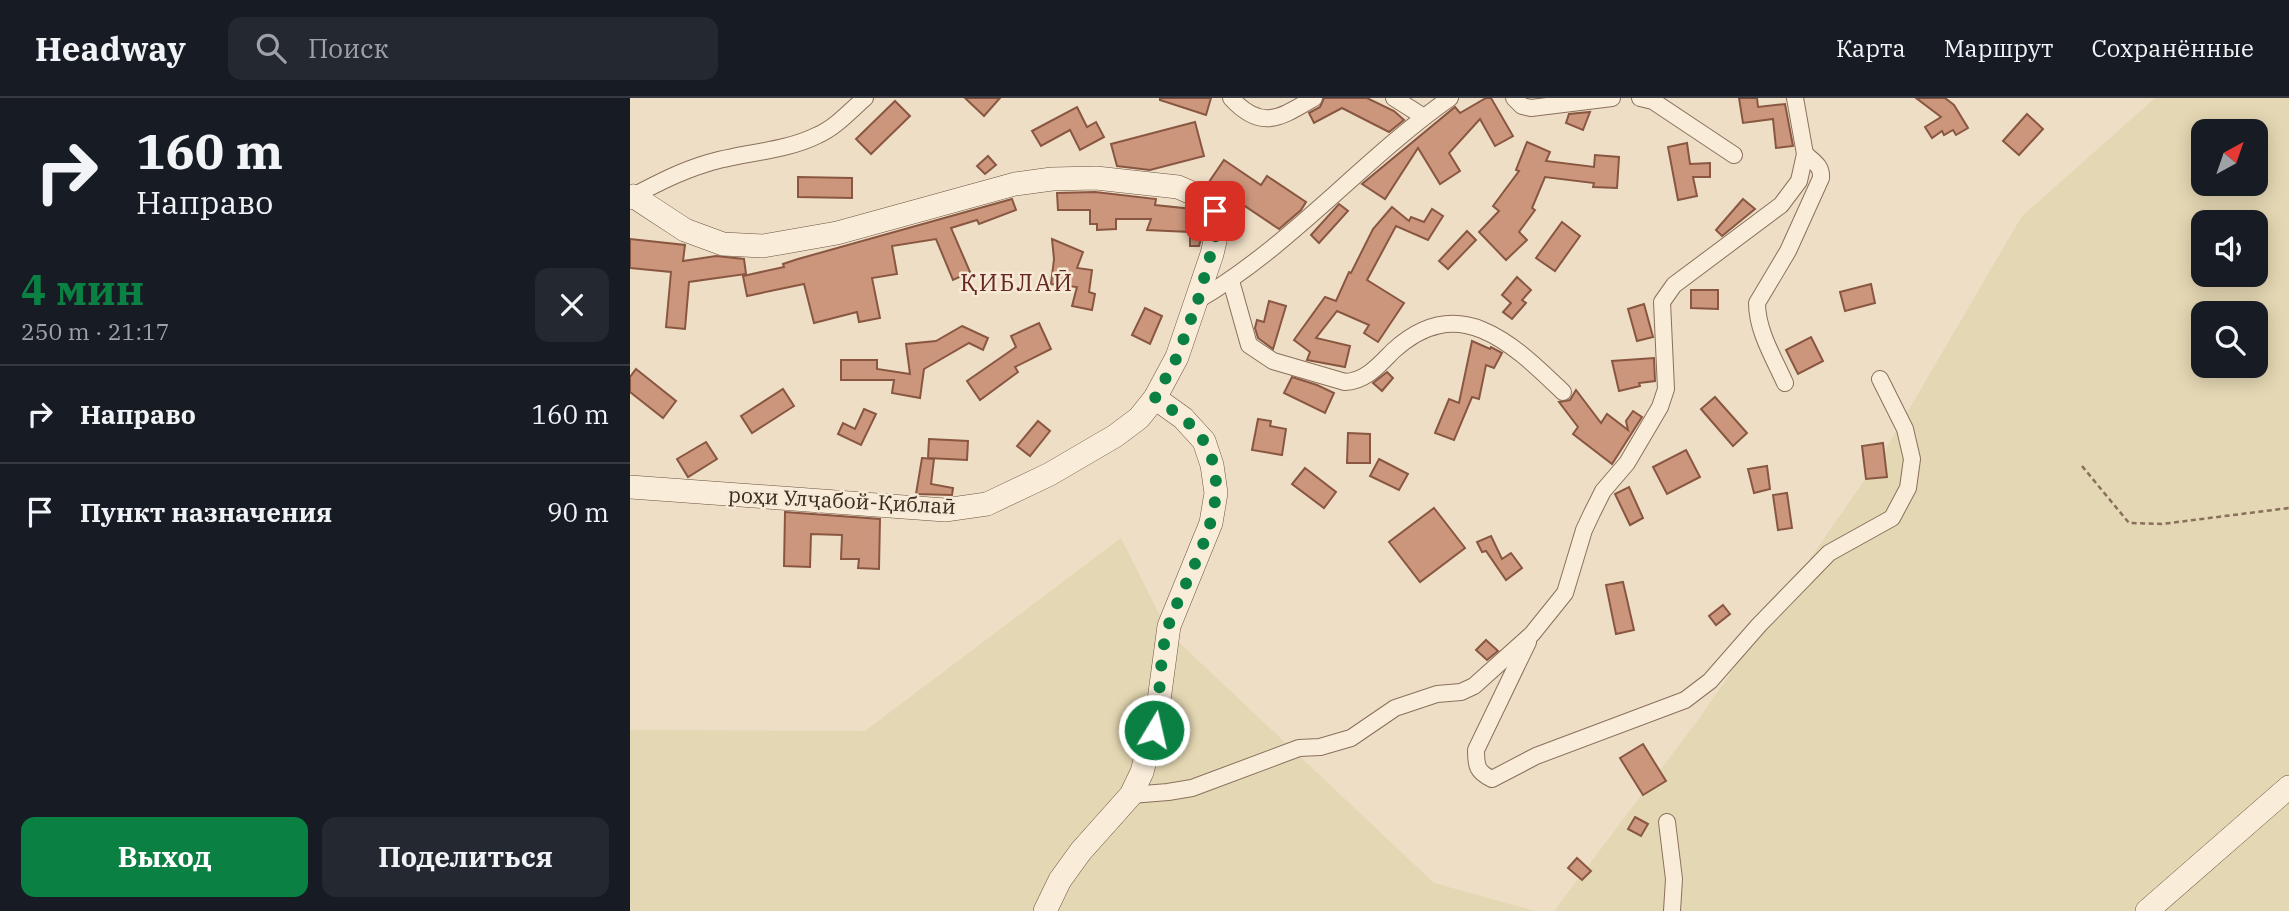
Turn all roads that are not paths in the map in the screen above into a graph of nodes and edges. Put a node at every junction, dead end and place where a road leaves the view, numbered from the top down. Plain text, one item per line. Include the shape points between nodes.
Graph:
1 (865, 98) edge
2 (1231, 98) edge
3 (1314, 98) edge
4 (1394, 98) edge
5 (1450, 98) edge
6 (1514, 98) edge
7 (1612, 98) edge
8 (1640, 98) edge
9 (1795, 98) edge
10 (1424, 117) junction
11 (1805, 154) junction
12 (1734, 155) dead end
13 (632, 197) edge
14 (1231, 281) junction
15 (1198, 300) junction
16 (1880, 379) dead end
17 (1785, 383) dead end
18 (1563, 392) dead end
19 (1155, 398) junction
20 (630, 487) edge
21 (1532, 634) junction
22 (2289, 787) edge
23 (1131, 794) junction
24 (1667, 822) dead end
25 (1045, 911) edge
26 (1672, 911) edge
27 (2147, 911) edge

1 - 13 street via 820,135 709,162
2 - 3 street via 1262,119 1280,118
4 - 10 street
5 - 10 street
6 - 7 street via 1531,108
8 - 12 street
9 - 11 street
10 - 14 street
11 - 17 street via 1818,165 1821,178 1788,251 1757,303 1763,334
11 - 21 street via 1799,181 1781,205 1674,285 1662,302 1665,389 1660,407 1627,463 1603,491 1584,530 1565,593
13 - 15 street, роҳи Улҷабой-Қиблаӣ via 685,230 723,244 763,246 837,233 1015,184 1097,178 1178,187 1201,197 1215,211 1219,224
14 - 15 street
14 - 18 street via 1249,345 1273,361 1354,381 1365,377 1417,331 1447,323 1467,325 1523,354
15 - 19 street, роҳи Улҷабой-Қиблаӣ via 1177,357
16 - 21 street via 1905,429 1912,459 1908,488 1892,518 1829,553 1710,681 1685,700 1536,756 1492,779 1480,773 1476,750
19 - 20 street, роҳи Улҷабой-Қиблаӣ via 1115,436 987,504 945,510
19 - 23 street via 1204,441 1216,493 1211,523 1168,626 1157,715 1142,772
21 - 23 street via 1474,685 1395,708 1351,738 1299,748 1192,788
22 - 27 street
23 - 25 street via 1059,880
24 - 26 street via 1674,879

